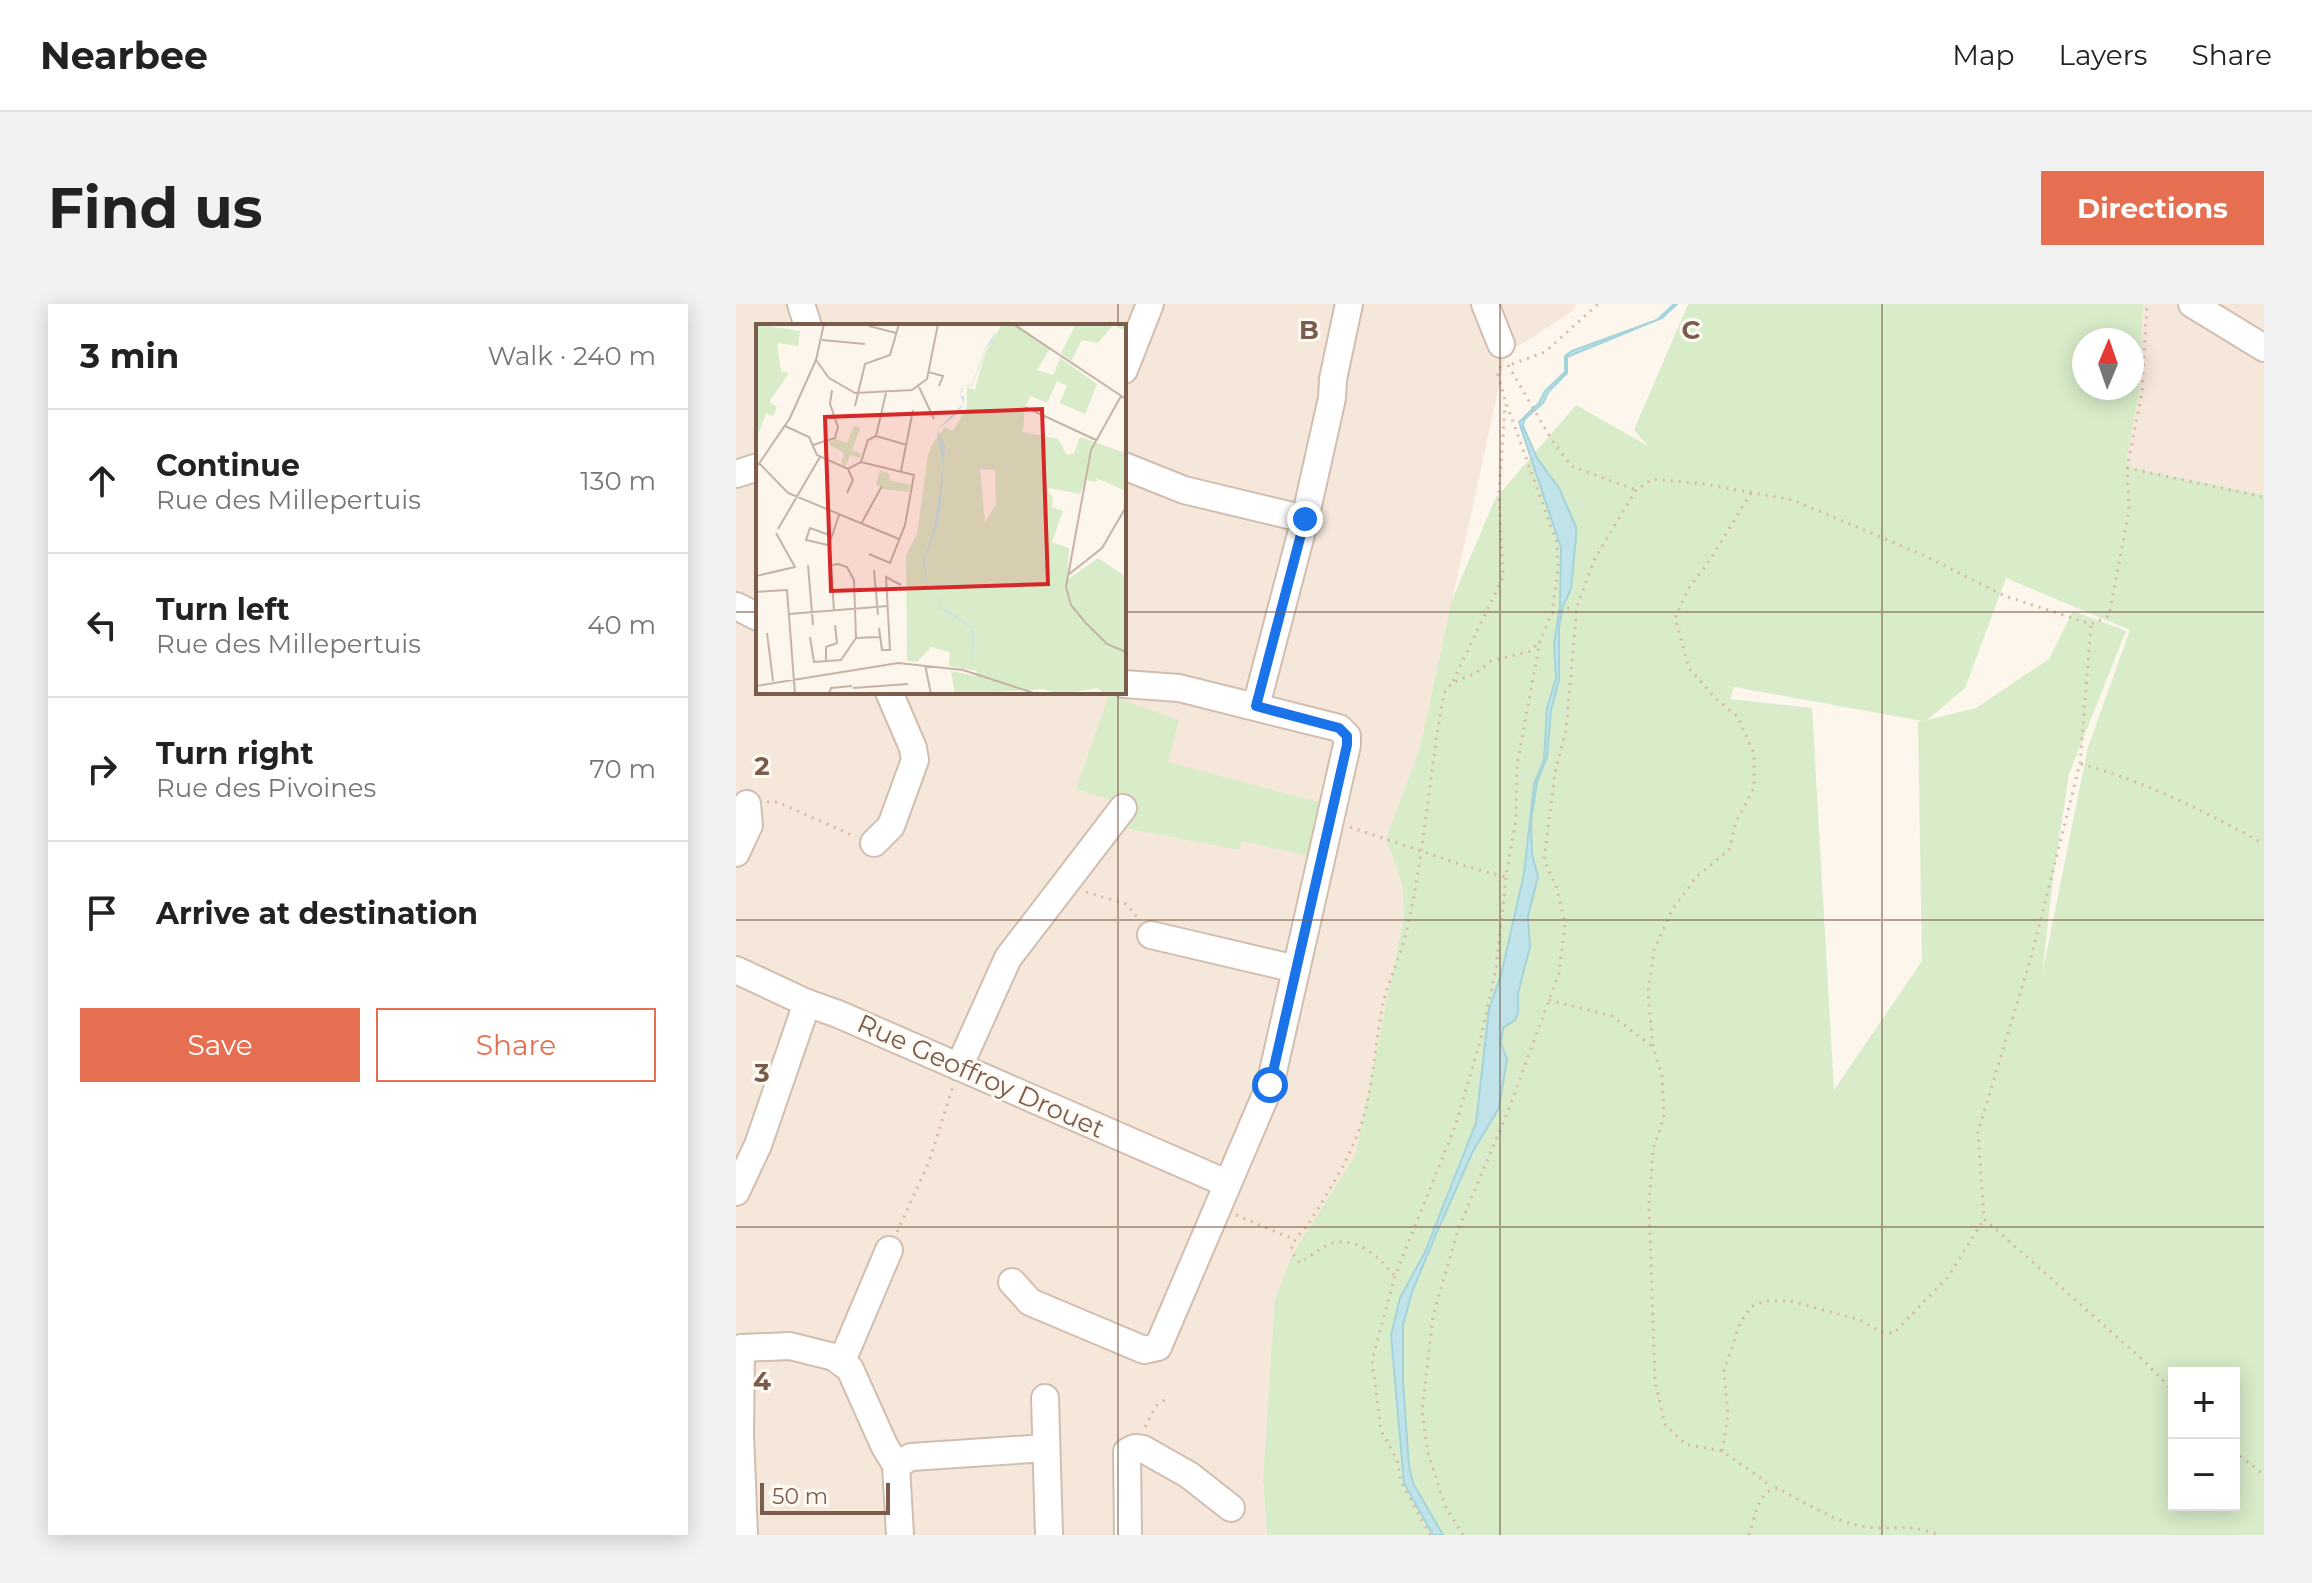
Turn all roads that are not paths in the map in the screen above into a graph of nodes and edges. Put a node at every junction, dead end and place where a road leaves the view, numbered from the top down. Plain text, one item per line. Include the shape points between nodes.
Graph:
1 (801, 304) edge
2 (1150, 304) edge
3 (1349, 304) edge
4 (1485, 304) edge
5 (2192, 304) edge
6 (807, 324) edge
7 (1503, 348) road end
8 (2264, 348) edge
9 (1126, 365) edge
10 (1126, 467) edge
11 (756, 468) edge
12 (736, 474) edge
13 (1305, 519) junction
14 (736, 606) edge
15 (756, 616) edge
16 (1126, 684) edge
17 (890, 694) edge
18 (1256, 706) junction
19 (747, 804) road end
20 (1123, 808) dead end
21 (874, 843) road end
22 (736, 853) edge
23 (1151, 935) road end
24 (1296, 969) junction
25 (736, 970) edge
26 (807, 1003) junction
27 (959, 1067) junction
28 (747, 1141) edge
29 (736, 1192) edge
30 (1222, 1195) junction
31 (889, 1250) road end
32 (1012, 1282) dead end
33 (842, 1361) junction
34 (1045, 1398) dead end
35 (1046, 1448) junction
36 (896, 1465) junction
37 (1231, 1508) dead end
38 (744, 1535) edge
39 (900, 1535) edge
40 (1049, 1535) edge
41 (1128, 1535) edge

1 - 6 street
2 - 9 street
3 - 13 street
4 - 7 street
5 - 8 street
10 - 13 street via 1184,490
11 - 12 street
13 - 18 street
14 - 15 street
16 - 18 street via 1179,688
17 - 21 street via 915,760 891,826
18 - 24 street via 1339,728 1347,736
19 - 22 street via 749,825
20 - 27 street via 1008,958
23 - 24 street
24 - 30 street via 1270,1085
25 - 26 street, Rue Geoffroy Drouet
26 - 27 street, Rue Geoffroy Drouet
26 - 28 street
27 - 30 street, Rue Geoffroy Drouet
28 - 29 street
30 - 32 street via 1158,1347 1144,1350 1030,1302
31 - 33 street
33 - 36 street
33 - 38 street via 790,1346 741,1348
34 - 35 street
35 - 36 street via 911,1457
35 - 40 street
36 - 39 street
37 - 41 street via 1189,1475 1135,1448 1127,1452

